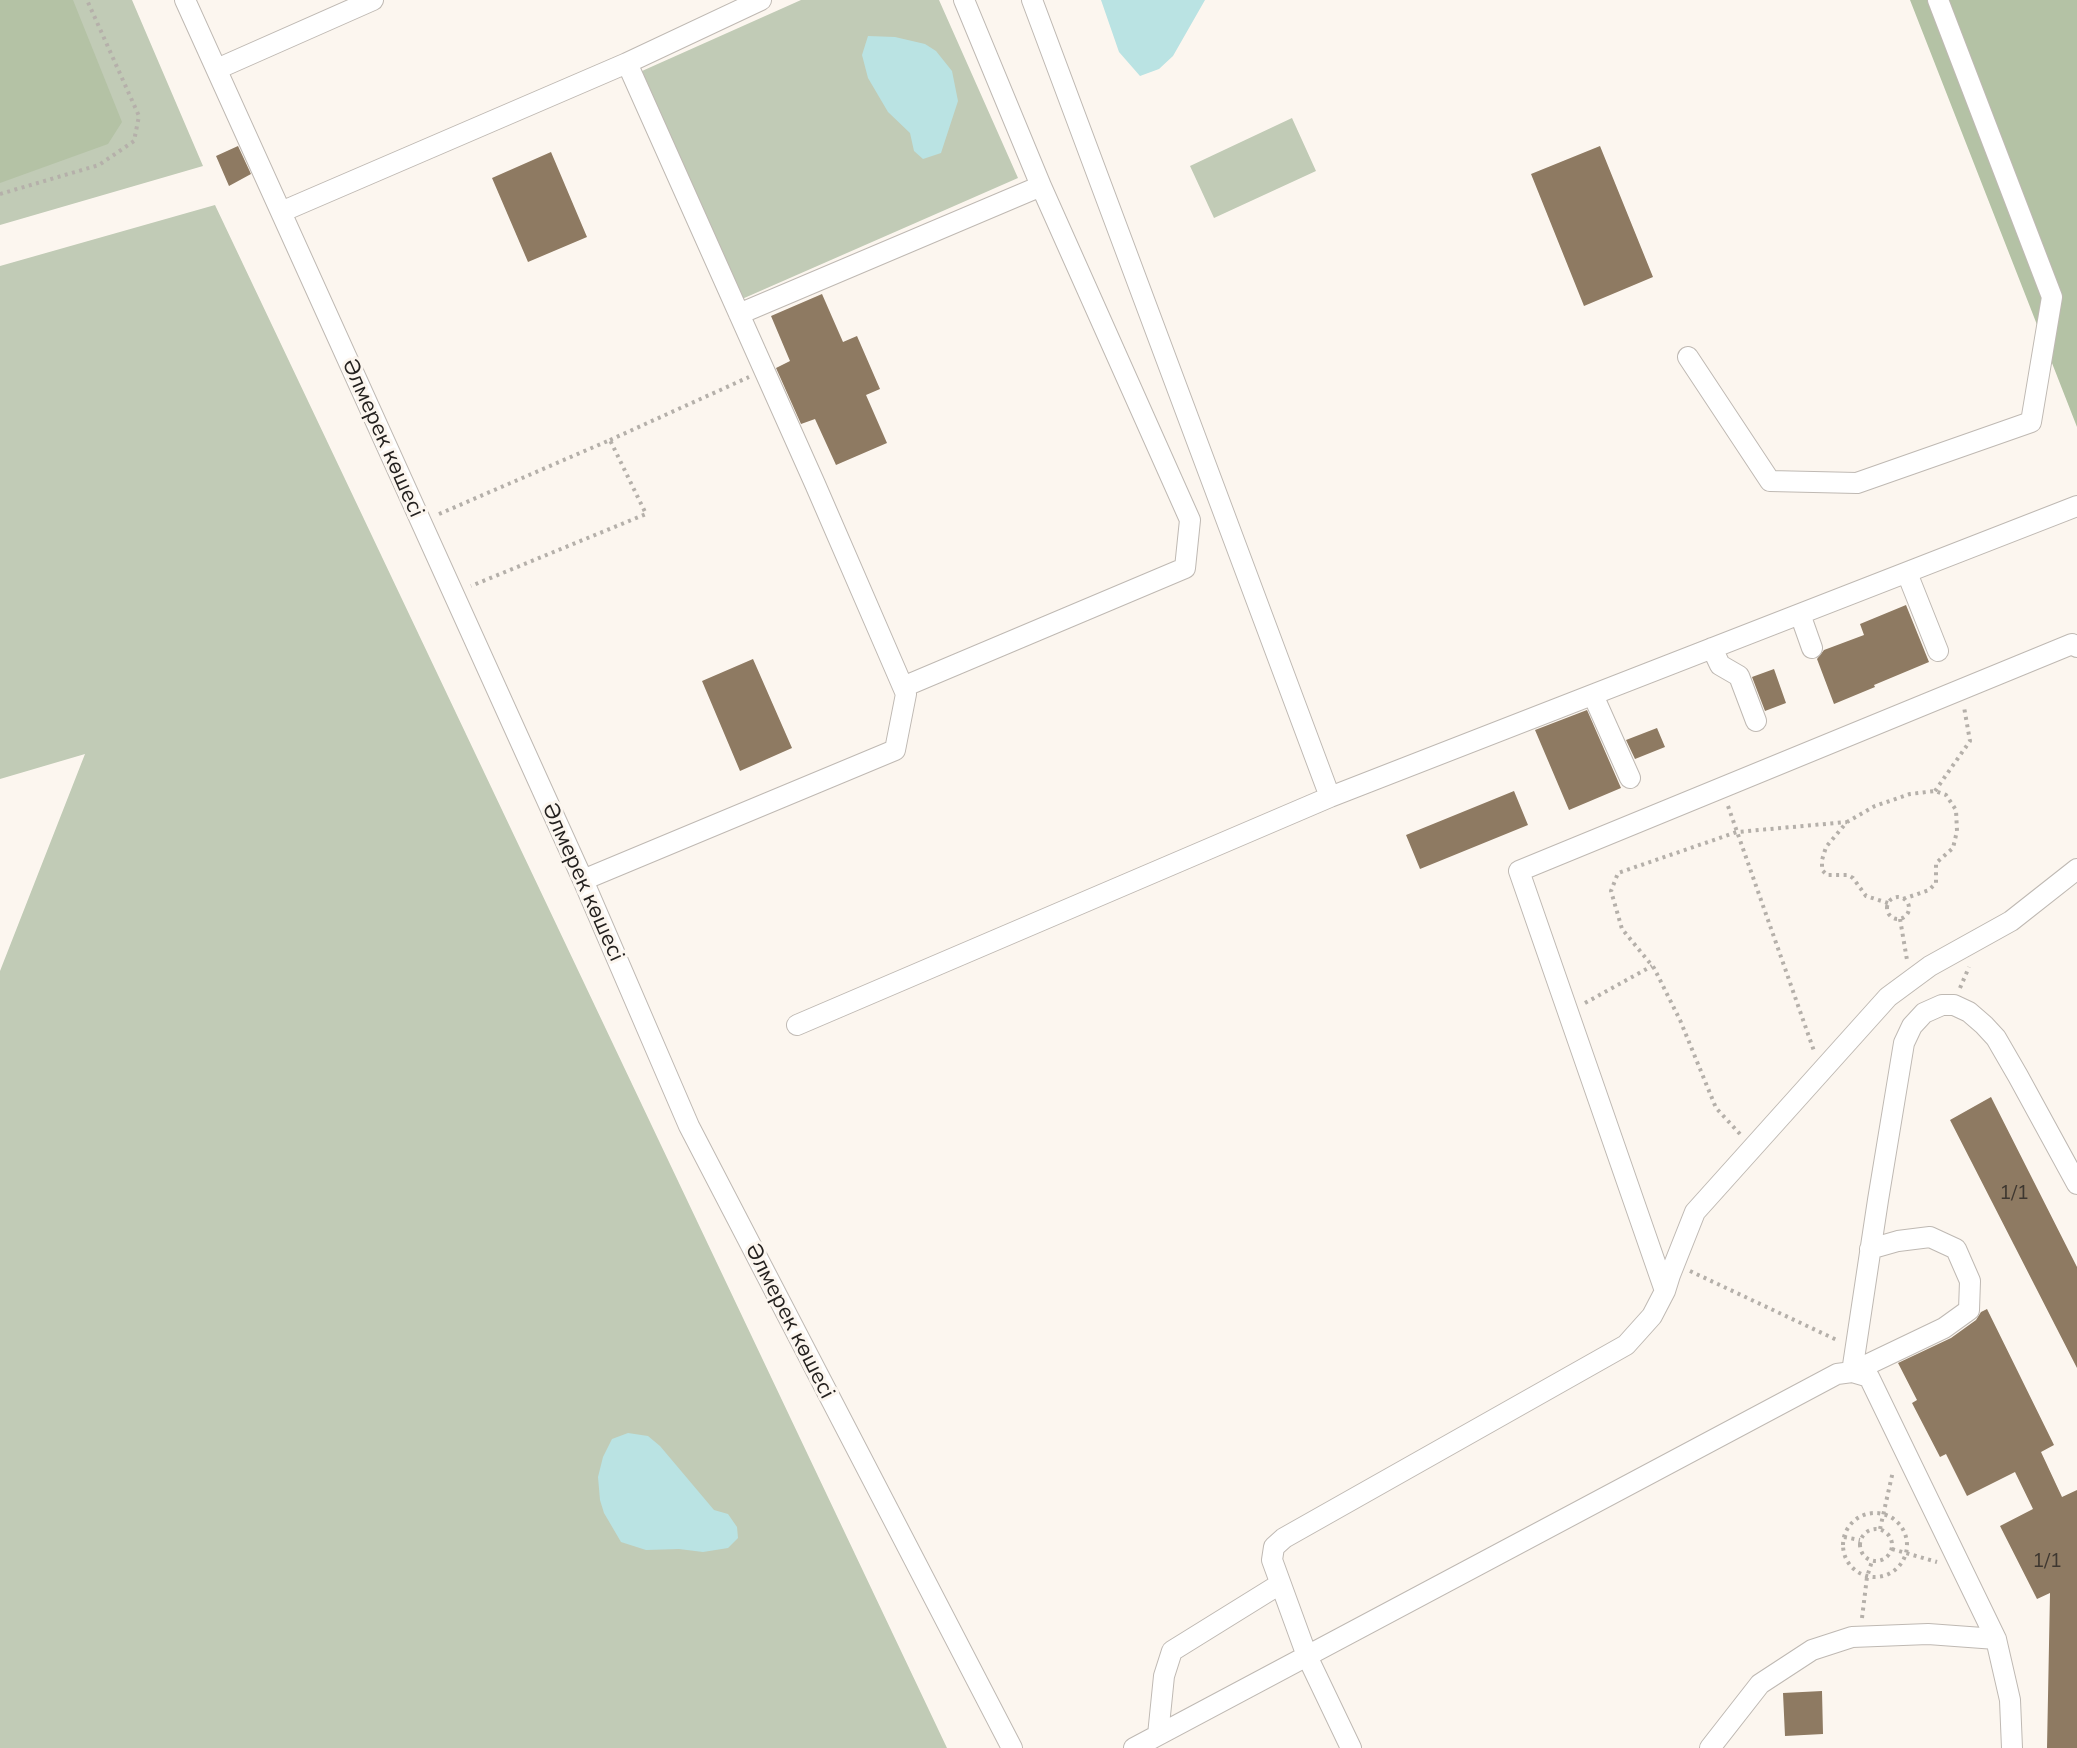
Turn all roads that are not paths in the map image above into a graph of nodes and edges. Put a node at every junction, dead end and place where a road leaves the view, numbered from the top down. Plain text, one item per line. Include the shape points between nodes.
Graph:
1 (185, 0) edge
2 (373, 0) edge
3 (761, 0) edge
4 (964, 0) edge
5 (1032, 0) edge
6 (1938, 0) edge
7 (627, 63) junction
8 (217, 69) junction
9 (1041, 186) junction
10 (281, 212) junction
11 (739, 314) junction
12 (1688, 357) dead end
13 (2077, 506) edge
14 (1906, 573) junction
15 (1800, 614) junction
16 (2077, 647) edge
17 (1712, 648) junction
18 (1812, 648) dead end
19 (1938, 651) dead end
20 (903, 687) junction
21 (1593, 695) junction
22 (1755, 721) dead end
23 (1630, 778) dead end
24 (1330, 797) junction
25 (2077, 869) edge
26 (583, 880) junction
27 (797, 1025) dead end
28 (2077, 1184) edge
29 (1870, 1249) junction
30 (1665, 1291) junction
31 (1852, 1372) junction
32 (1280, 1584) junction
33 (1996, 1639) junction
34 (1307, 1656) junction
35 (1158, 1735) junction
36 (1012, 1748) edge
37 (1134, 1748) edge
38 (1351, 1748) edge
39 (1710, 1748) edge
40 (2012, 1748) edge

1 - 8 street, Әлмерек көшесі
2 - 8 street
3 - 7 street
4 - 9 street
5 - 24 street
6 - 12 street via 2052,297 2031,422 1857,483 1770,481
7 - 10 street
7 - 11 street
8 - 10 street, Әлмерек көшесі
9 - 11 street
9 - 20 street via 1190,520 1185,568
10 - 26 street, Әлмерек көшесі
11 - 20 street
13 - 14 street
14 - 15 street
14 - 19 street
15 - 17 street
15 - 18 street
16 - 30 street via 2073,644 1519,871
17 - 21 street
17 - 22 street via 1720,665 1739,676
20 - 26 street via 906,694 895,750
21 - 23 street
21 - 24 street
24 - 27 street
25 - 30 street via 2011,921 1930,966 1888,997 1695,1212
26 - 36 street, Әлмерек көшесі via 689,1126
28 - 29 street via 1996,1038 1969,1012 1954,1005 1942,1005 1924,1013 1904,1043
29 - 31 street
29 - 31 street via 1930,1237 1956,1249 1970,1281 1969,1310 1944,1328
30 - 32 street via 1652,1316 1626,1345 1284,1538 1274,1547 1272,1560
31 - 33 street via 1869,1377
31 - 34 street via 1837,1374
32 - 34 street
32 - 35 street via 1173,1651 1164,1676
33 - 39 street via 1929,1634 1852,1637 1812,1650 1760,1684
33 - 40 street via 2010,1700
34 - 35 street
34 - 38 street
35 - 37 street

